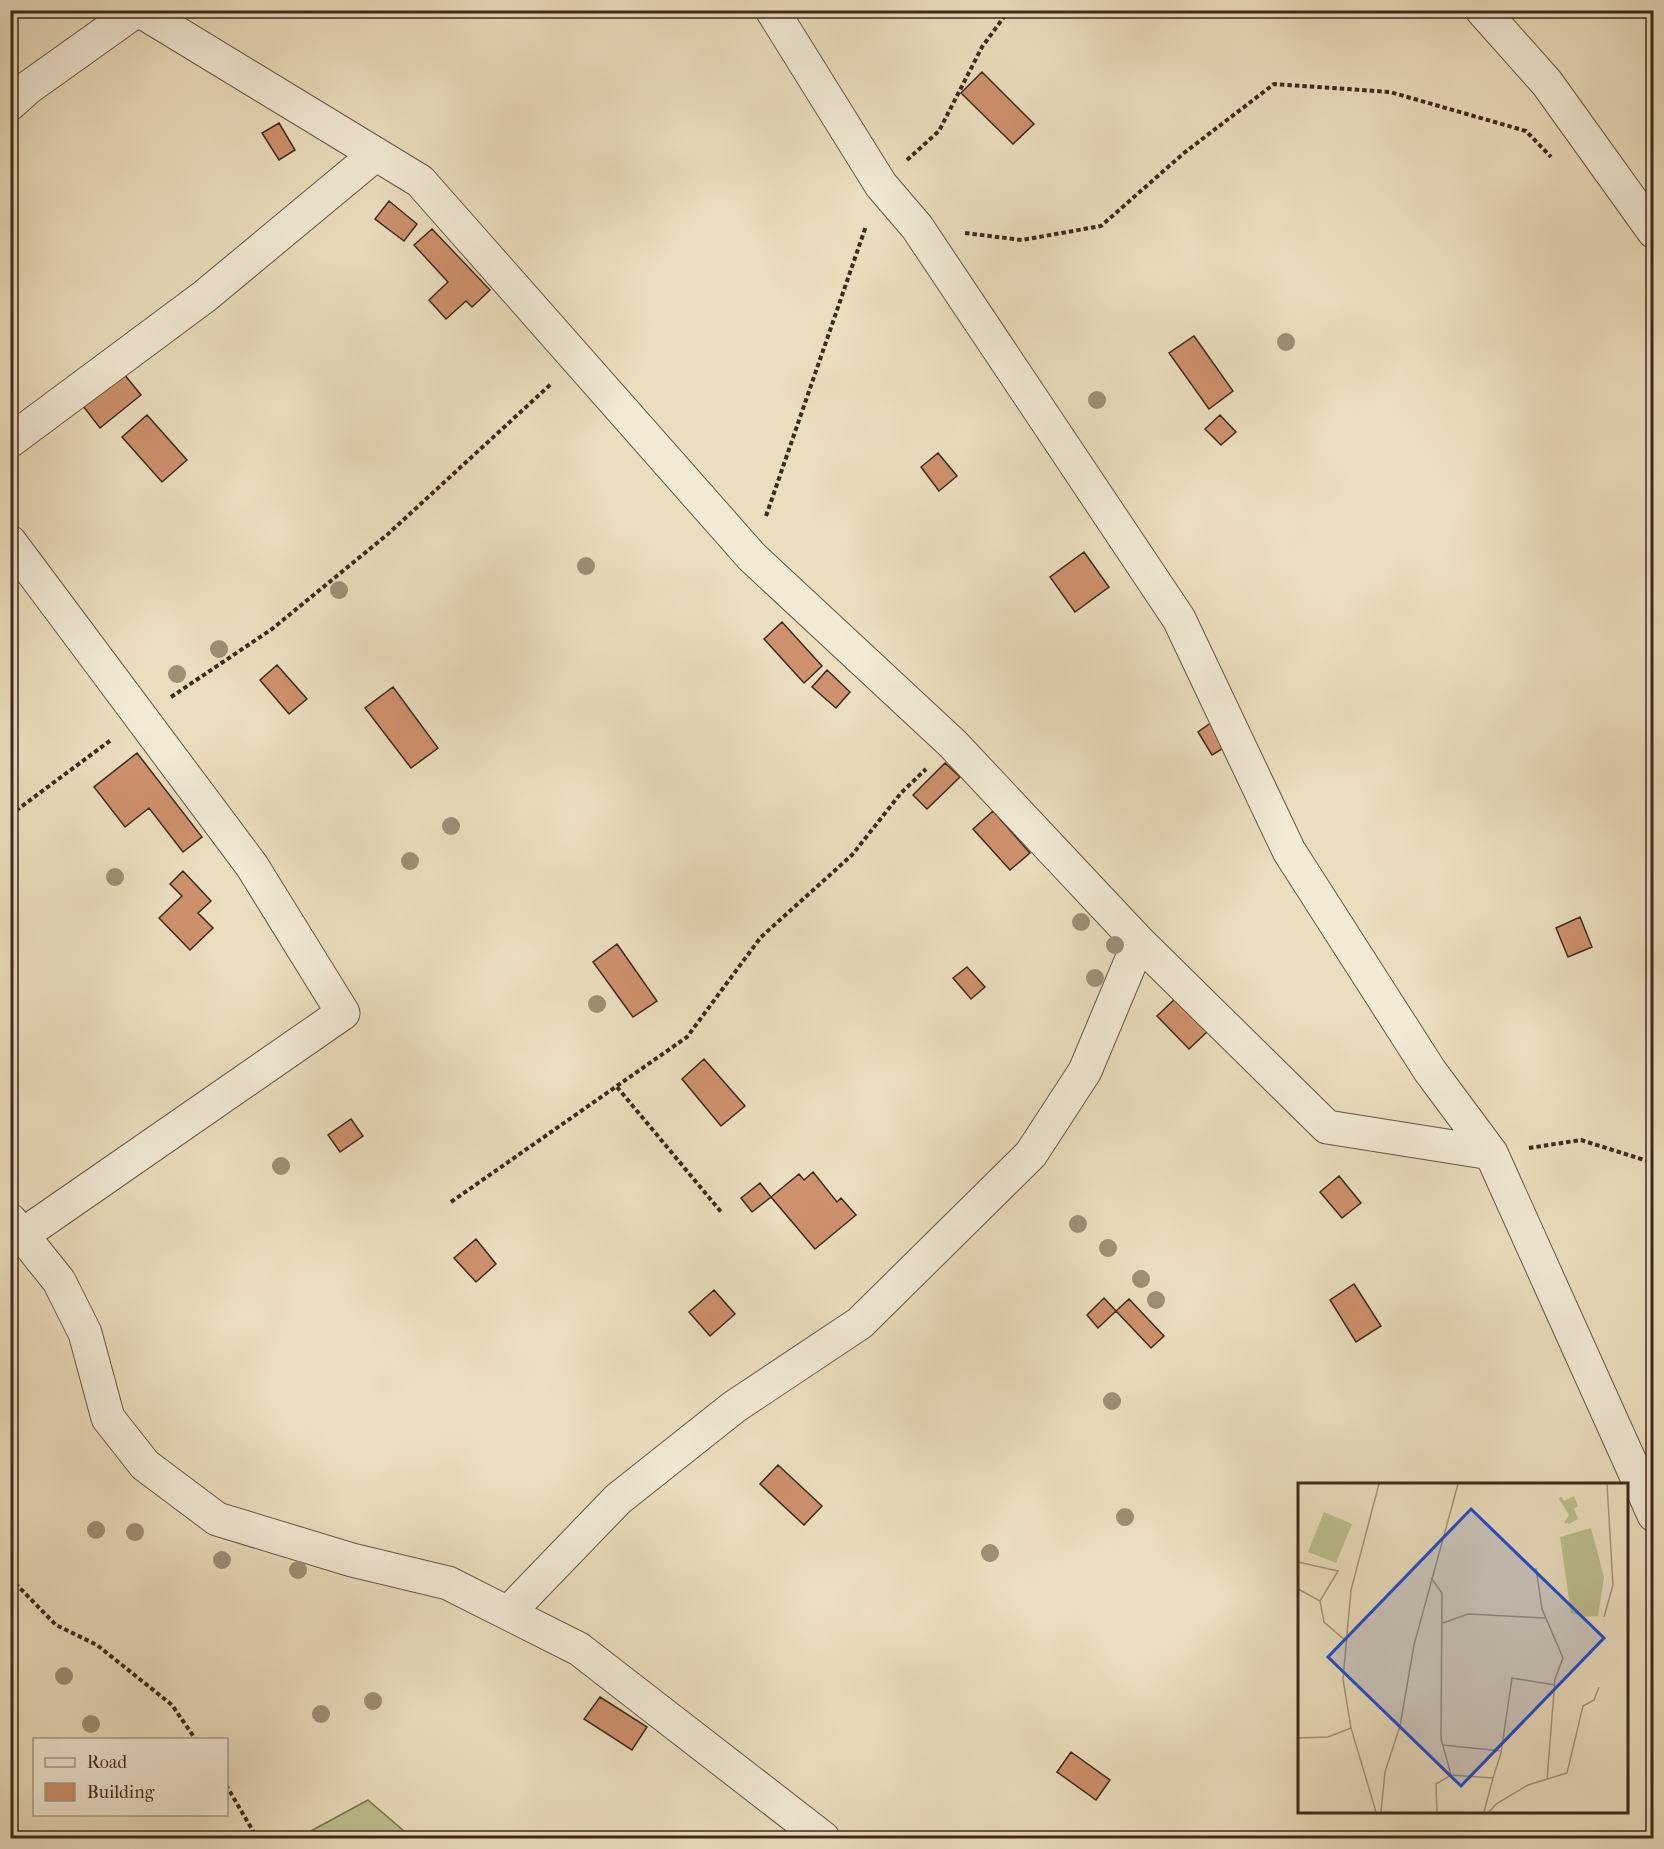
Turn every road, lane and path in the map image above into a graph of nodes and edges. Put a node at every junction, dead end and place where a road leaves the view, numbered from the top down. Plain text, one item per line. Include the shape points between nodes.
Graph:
1 (138, 10) edge
2 (772, 10) edge
3 (1009, 10) edge
4 (1482, 10) edge
5 (10, 104) edge
6 (376, 154) junction
7 (1557, 163) dead end
8 (881, 185) junction
9 (1651, 225) edge
10 (917, 227) junction
11 (577, 359) junction
12 (10, 441) edge
13 (10, 542) edge
14 (752, 557) junction
15 (141, 717) junction
16 (953, 744) junction
17 (10, 815) edge
18 (1139, 942) junction
19 (617, 1087) junction
20 (1491, 1153) junction
21 (1653, 1163) edge
22 (451, 1202) dead end
23 (722, 1214) dead end
24 (17, 1227) edge
25 (1653, 1515) edge
26 (10, 1578) edge
27 (508, 1613) junction
28 (195, 1738) edge
29 (228, 1788) edge
30 (248, 1839) edge
31 (823, 1839) edge

1 - 5 street
1 - 6 street
2 - 8 street
3 - 8 path via 982,47 939,131
4 - 9 street via 1547,82
6 - 11 street via 420,181
6 - 12 street via 206,296
7 - 10 path via 1526,131 1390,92 1274,84 1184,153 1101,226 1022,240
8 - 10 street
8 - 14 path
10 - 20 street via 1179,619 1289,851 1430,1071
11 - 14 street
11 - 15 path via 388,534 308,600 272,629
13 - 15 street
14 - 16 street
15 - 17 path
15 - 24 street via 252,866 343,1013
16 - 18 street
16 - 19 path via 901,793 852,855 761,937 687,1037
18 - 20 street via 1327,1127
18 - 27 street via 1085,1071 1031,1154 860,1323 734,1407 618,1499
19 - 22 path
19 - 23 path
20 - 21 path via 1581,1140
20 - 25 street
24 - 27 street via 59,1281 85,1333 108,1418 145,1465 217,1519 352,1560 448,1583
26 - 28 path via 56,1625 97,1645 172,1705
27 - 31 street via 579,1649
29 - 30 path via 253,1831

